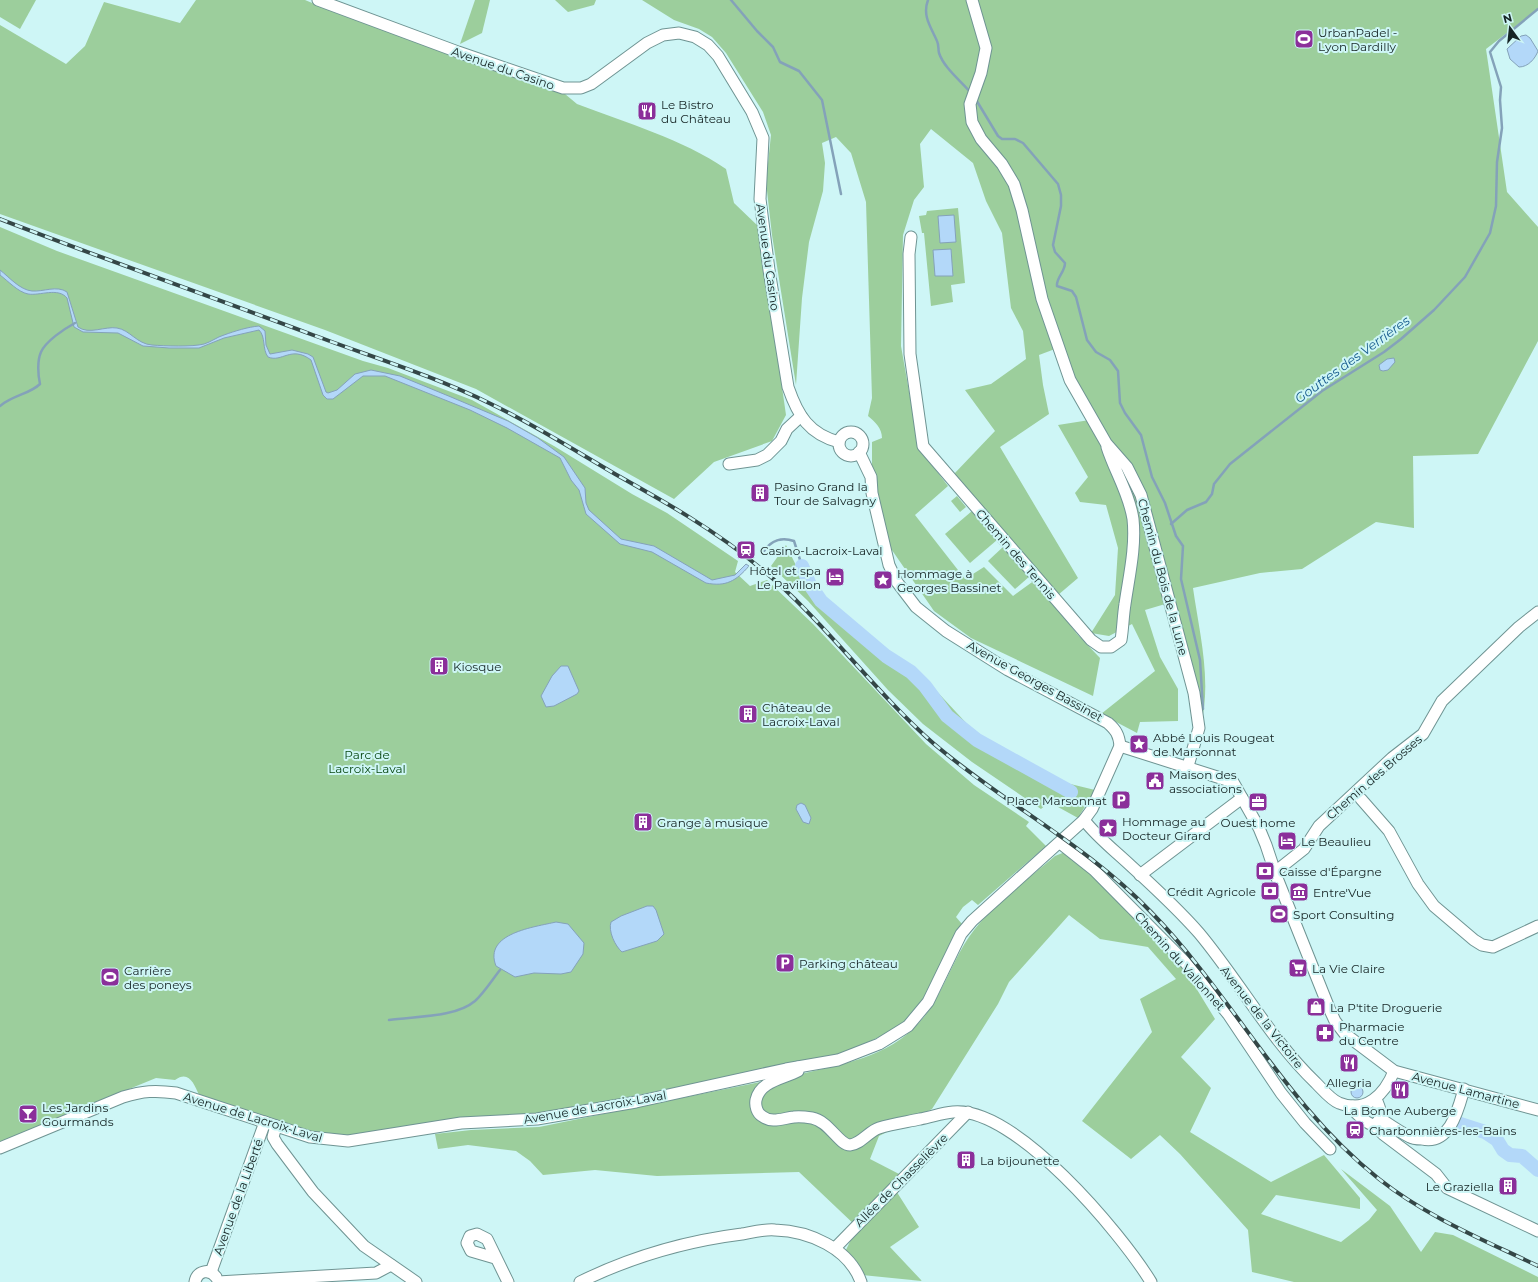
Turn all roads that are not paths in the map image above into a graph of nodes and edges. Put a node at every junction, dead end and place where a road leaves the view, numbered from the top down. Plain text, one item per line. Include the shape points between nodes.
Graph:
1 (318, 0) edge
2 (972, 0) edge
3 (911, 237) dead end
4 (804, 419) junction
5 (842, 438) junction
6 (1106, 443) junction
7 (856, 454) junction
8 (729, 464) dead end
9 (1538, 612) edge
10 (1120, 746) junction
11 (1188, 766) junction
12 (1242, 798) junction
13 (1361, 799) dead end
14 (1081, 823) junction
15 (1060, 843) junction
16 (1275, 871) junction
17 (1140, 875) junction
18 (1538, 926) edge
19 (798, 1067) junction
20 (1394, 1071) junction
21 (1464, 1089) junction
22 (1376, 1099) junction
23 (1353, 1106) junction
24 (1538, 1110) edge
25 (968, 1112) junction
26 (265, 1122) junction
27 (1378, 1122) junction
28 (276, 1126) junction
29 (0, 1148) edge
30 (1330, 1149) dead end
31 (1538, 1231) edge
32 (835, 1248) junction
33 (495, 1258) dead end
34 (391, 1265) junction
35 (211, 1272) junction
36 (195, 1282) edge
37 (218, 1282) edge
38 (416, 1282) edge
39 (508, 1282) edge
40 (580, 1282) edge
41 (861, 1282) edge
42 (1151, 1282) edge

1 - 4 street, Avenue du Casino via 563,88 581,88 591,84 663,35 679,33 695,37 708,45 741,92 763,138 760,199 767,255 788,387 794,406
2 - 6 street, Chemin du Bois de la Lune via 986,48 982,73 970,105 972,122 1007,170 1014,184 1042,299 1070,380
3 - 6 street, Chemin des Tennis via 910,354 923,446 1091,640 1101,647 1111,647 1121,640 1132,557 1133,519 1124,484 1111,460
4 - 5 street
4 - 8 street via 787,429 781,441 767,455 757,460
5 - 7 street via 843,452
5 - 7 street via 851,432 860,436 862,446
6 - 11 street, Chemin du Bois de la Lune via 1127,467 1140,495 1194,693 1198,728
7 - 10 street, Avenue Georges Bassinet via 872,477 872,493 885,554 897,582 916,607 930,620 1008,670 1108,722 1116,730
9 - 16 street, Chemin des Brosses via 1511,634 1442,701 1423,734 1392,758 1319,826 1304,849
10 - 11 street
10 - 14 street, Avenue de Lacroix-Laval via 1092,809
11 - 12 street via 1233,782
12 - 16 street via 1259,828
12 - 17 street
13 - 18 street via 1389,831 1418,884 1434,906 1474,940 1493,947
14 - 15 street, Avenue de Lacroix-Laval
14 - 17 street, Avenue de la Victoire via 1129,868
15 - 19 street, Avenue de Lacroix-Laval via 972,921 961,934 928,1002 908,1026 879,1044 838,1060
15 - 30 street, Chemin du Vallonnet via 1094,870 1184,962 1228,1014 1281,1093
16 - 20 street via 1335,1021 1350,1038
17 - 23 street, Avenue de la Victoire via 1198,933 1302,1070 1338,1103
19 - 25 street via 798,1071 766,1084 758,1092 756,1104 759,1114 766,1119 775,1120 793,1117 815,1119 828,1127 842,1143 849,1145 877,1129 952,1112
19 - 28 street, Avenue de Lacroix-Laval via 636,1102 537,1119 461,1123 348,1141 310,1137
20 - 21 street, Avenue Lamartine
20 - 22 street
21 - 24 street, Avenue Lamartine
21 - 27 street via 1458,1112 1450,1126 1437,1139 1410,1137
22 - 23 street via 1365,1105
22 - 27 street via 1382,1113
23 - 27 street via 1353,1110 1369,1124
25 - 32 street, Allée de Chasselièvre
25 - 42 street via 1010,1133 1045,1159 1088,1201 1125,1244
26 - 28 street, Avenue de Lacroix-Laval
26 - 29 street, Avenue de Lacroix-Laval via 176,1093 156,1090 123,1097
26 - 35 street, Avenue de la Liberté
27 - 31 street via 1383,1134 1436,1174 1447,1188
28 - 34 street via 273,1138 314,1192 364,1246
32 - 40 street via 793,1231 773,1230 717,1237 650,1254
32 - 41 street
33 - 39 street
34 - 37 street via 376,1273
34 - 38 street
35 - 36 street via 200,1273
35 - 37 street

